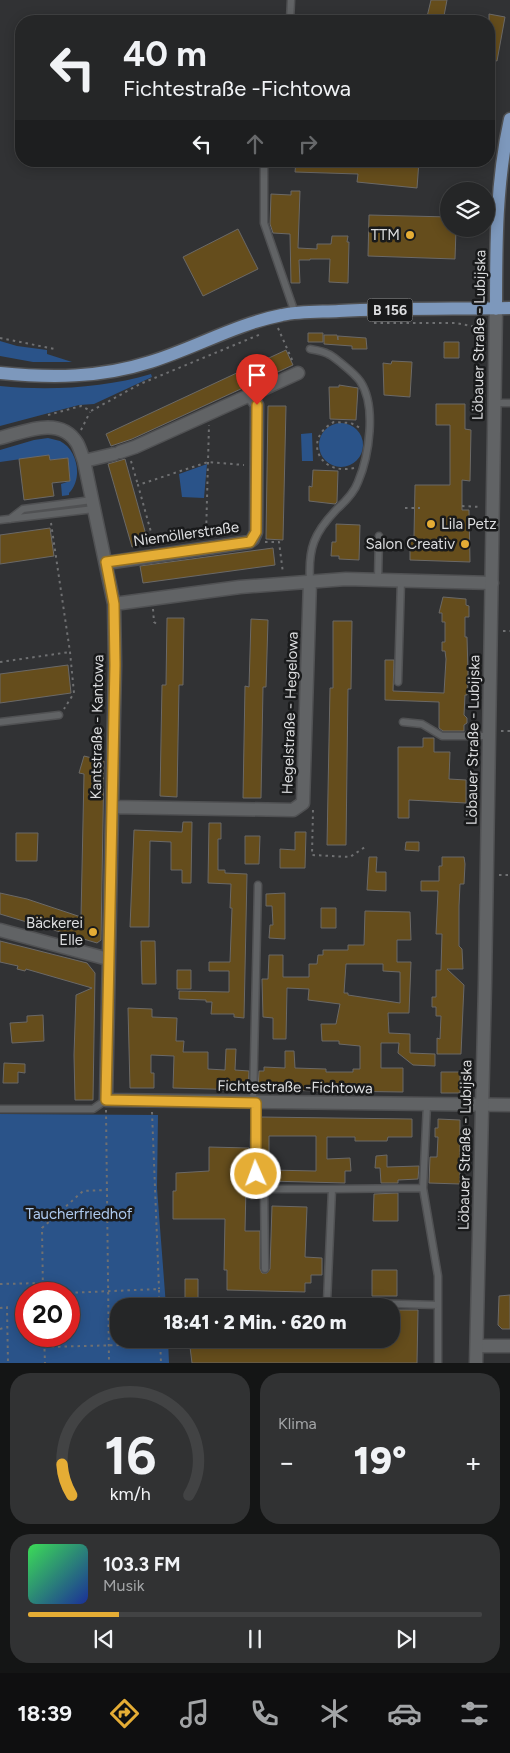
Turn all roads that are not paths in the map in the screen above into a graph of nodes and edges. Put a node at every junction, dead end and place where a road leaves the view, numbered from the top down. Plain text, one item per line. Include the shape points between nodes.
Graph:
1 (292, 0) edge
2 (291, 15) edge
3 (510, 119) edge
4 (264, 167) edge
5 (510, 308) edge
6 (496, 309) junction
7 (295, 314) junction
8 (310, 349) dead end
9 (0, 373) edge
10 (298, 373) road end
11 (250, 395) junction
12 (495, 403) junction
13 (510, 403) edge
14 (0, 438) edge
15 (84, 461) junction
16 (93, 504) junction
17 (10, 519) junction
18 (0, 520) edge
19 (379, 536) dead end
20 (106, 562) junction
21 (378, 579) junction
22 (401, 579) junction
23 (310, 581) junction
24 (492, 582) junction
25 (114, 604) junction
26 (398, 682) dead end
27 (59, 715) road end
28 (0, 722) edge
29 (402, 722) dead end
30 (488, 736) junction
31 (112, 807) junction
32 (258, 885) dead end
33 (0, 930) edge
34 (108, 959) junction
35 (106, 1100) junction
36 (254, 1103) junction
37 (427, 1104) junction
38 (483, 1105) junction
39 (510, 1106) edge
40 (0, 1109) edge
41 (423, 1188) junction
42 (264, 1189) junction
43 (332, 1189) junction
44 (265, 1270) dead end
45 (438, 1305) junction
46 (477, 1346) junction
47 (510, 1346) edge
48 (438, 1363) edge
49 (476, 1363) edge

1 - 2 lane
3 - 6 main road, Löbauer Straße - Lubijska via 498,198
4 - 7 lane via 264,223
5 - 6 main road, B 156
6 - 7 main road, B 156
6 - 12 street, Löbauer Straße - Lubijska
7 - 9 main road, B 156 via 255,321 151,362 112,372 44,377
8 - 23 lane via 330,354 361,382 370,410 370,433 358,483 350,496 322,524 312,544
10 - 11 street
11 - 15 street via 121,452
11 - 20 street, Niemöllerstraße via 257,405 256,532 253,539 250,542
12 - 13 lane
12 - 24 street, Löbauer Straße - Lubijska
14 - 15 street, Kantstraße - Kantowa via 54,426 76,442
15 - 16 street, Kantstraße - Kantowa
16 - 17 lane via 50,515
16 - 17 lane via 23,508
16 - 20 street, Kantstraße - Kantowa
17 - 18 lane
19 - 21 lane
20 - 25 street, Kantstraße - Kantowa
21 - 22 street
21 - 23 street
22 - 24 street
22 - 26 lane
23 - 25 street
23 - 31 street, Hegelstraße - Hegelowa via 303,803 293,810
24 - 30 street, Löbauer Straße - Lubijska
25 - 31 street, Kantstraße - Kantowa
27 - 28 lane
29 - 30 lane via 422,724 442,736
30 - 38 street, Löbauer Straße - Lubijska
31 - 34 street, Kantstraße - Kantowa
32 - 36 lane
33 - 34 street
34 - 35 street, Kantstraße - Kantowa
35 - 36 street, Fichtestraße -Fichtowa
35 - 40 lane via 93,1109
36 - 37 street, Fichtestraße -Fichtowa
36 - 42 lane via 256,1174
37 - 38 street, Fichtestraße -Fichtowa
37 - 41 lane
38 - 39 street, Fichtestraße -Fichtowa
38 - 46 street, Löbauer Straße - Lubijska
41 - 43 lane
41 - 45 lane via 438,1276
42 - 43 lane
42 - 44 lane
43 - 45 lane via 327,1302
45 - 48 lane
46 - 47 street
46 - 49 street, Löbauer Straße - Lubijska

